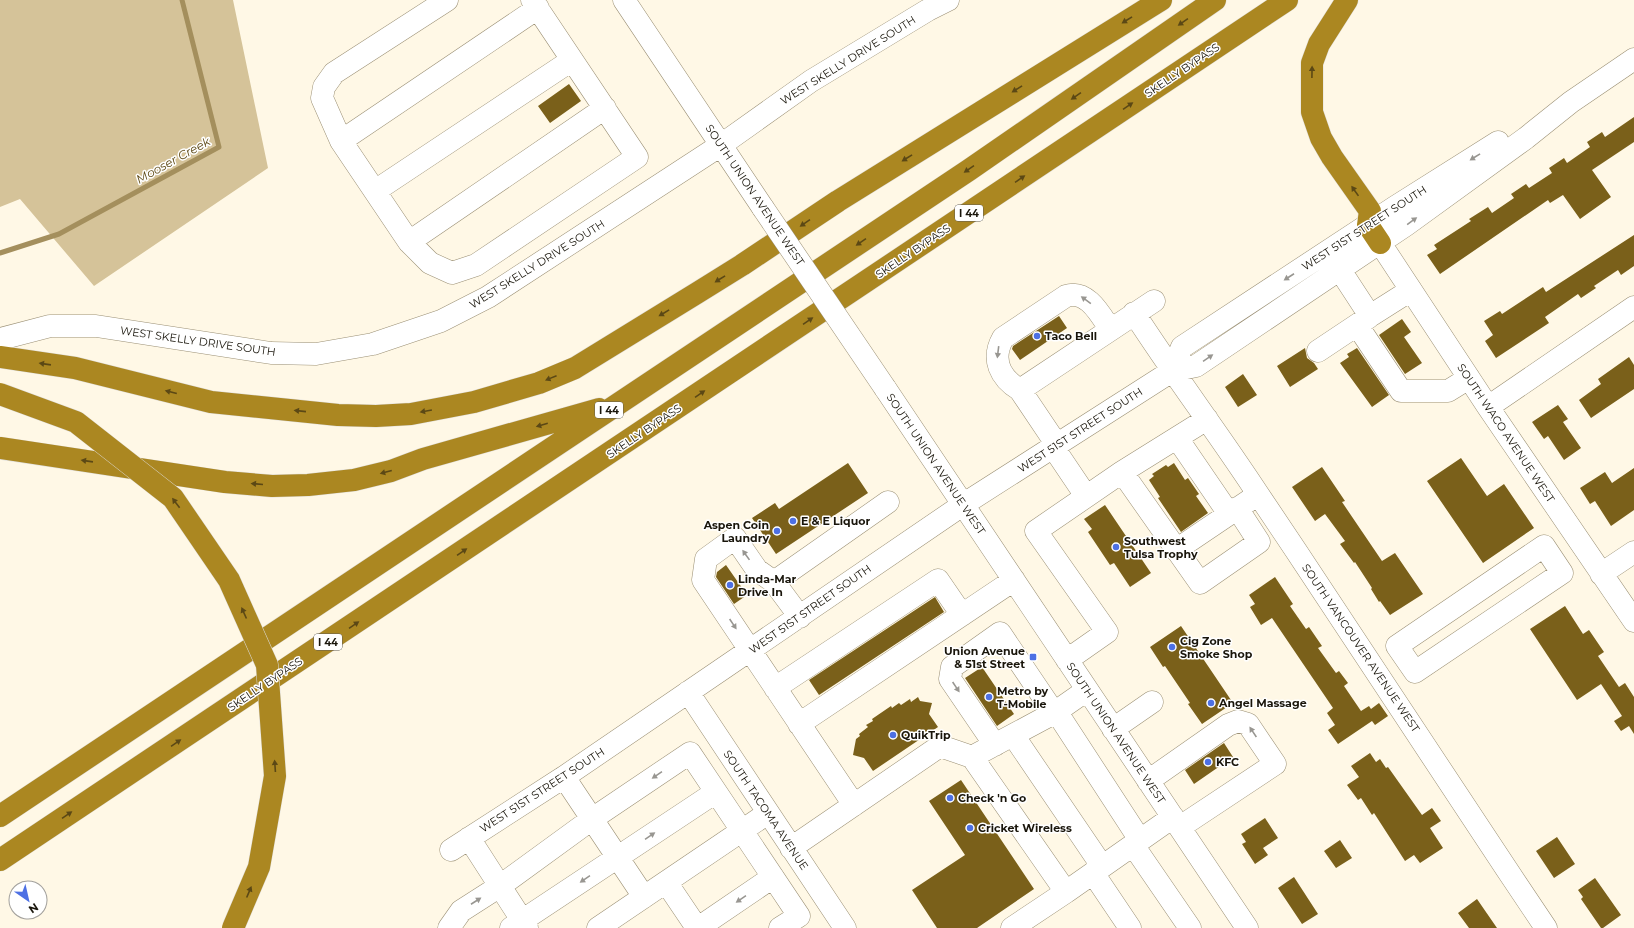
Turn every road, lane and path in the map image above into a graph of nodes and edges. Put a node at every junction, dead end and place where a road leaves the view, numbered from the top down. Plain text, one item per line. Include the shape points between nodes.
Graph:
1 (447, 0) edge
2 (624, 0) edge
3 (948, 0) edge
4 (1161, 0) edge
5 (1215, 0) edge
6 (1287, 0) edge
7 (1347, 0) edge
8 (535, 4) edge
9 (1634, 59) edge
10 (572, 60) junction
11 (1571, 102) junction
12 (605, 108) junction
13 (341, 141) junction
14 (721, 145) junction
15 (375, 191) junction
16 (1368, 225) junction
17 (409, 242) junction
18 (1380, 243) junction
19 (1340, 270) junction
20 (1411, 290) junction
21 (1154, 300) dead end
22 (1634, 307) edge
23 (1134, 313) junction
24 (1363, 321) junction
25 (1110, 329) junction
26 (0, 339) edge
27 (1318, 351) dead end
28 (0, 357) edge
29 (1172, 371) junction
30 (1469, 378) junction
31 (1020, 390) junction
32 (0, 394) edge
33 (620, 403) junction
34 (1488, 407) junction
35 (1207, 419) junction
36 (1177, 438) junction
37 (1055, 446) junction
38 (0, 448) edge
39 (1122, 472) junction
40 (1259, 494) junction
41 (1086, 496) junction
42 (888, 502) dead end
43 (964, 504) junction
44 (1233, 511) junction
45 (1580, 543) junction
46 (1176, 550) junction
47 (1634, 552) edge
48 (1554, 561) junction
49 (1601, 574) junction
50 (1014, 580) junction
51 (774, 582) junction
52 (962, 615) junction
53 (800, 617) junction
54 (1634, 621) edge
55 (750, 650) junction
56 (1067, 660) junction
57 (775, 688) junction
58 (1087, 690) junction
59 (688, 692) junction
60 (1152, 702) dead end
61 (1055, 712) junction
62 (800, 724) junction
63 (1113, 729) junction
64 (1004, 740) junction
65 (972, 758) junction
66 (564, 777) junction
67 (1148, 781) junction
68 (716, 792) junction
69 (854, 805) junction
70 (768, 813) junction
71 (0, 816) edge
72 (592, 819) junction
73 (1176, 822) junction
74 (46, 829) junction
75 (742, 831) junction
76 (469, 838) junction
77 (1136, 842) junction
78 (792, 848) junction
79 (451, 850) dead end
80 (617, 857) junction
81 (0, 860) edge
82 (1098, 870) junction
83 (0, 872) edge
84 (773, 877) junction
85 (666, 882) junction
86 (500, 886) junction
87 (1066, 892) junction
88 (644, 897) junction
89 (520, 926) edge
90 (233, 928) edge
91 (449, 928) edge
92 (598, 928) edge
93 (697, 928) edge
94 (780, 928) edge
95 (845, 928) edge
96 (1012, 928) edge
97 (1130, 928) edge
98 (1190, 928) edge
99 (1248, 928) edge
100 (1546, 928) edge

1 - 13 street via 334,73 324,86 322,98
2 - 14 street, SOUTH UNION AVENUE WEST
3 - 14 street, WEST SKELLY DRIVE SOUTH via 811,81
4 -> 28 highway via 575,368 474,402 411,414 338,415 211,402 74,368
5 -> 33 highway, I 44 via 969,170
74 -> 6 highway, SKELLY BYPASS / I 44
16 -> 7 highway via 1370,211 1332,157 1321,138 1312,112 1312,64 1319,44
8 - 10 street
8 - 13 street
9 - 11 street, WEST 51ST STREET SOUTH
10 - 12 street
10 - 15 street
11 -> 16 street, WEST 51ST STREET SOUTH via 1520,129
18 -> 11 street, WEST 51ST STREET SOUTH via 1526,138
12 - 17 street
12 - 17 street via 637,157 476,265 452,273 430,263
13 - 15 street
14 - 26 street, WEST SKELLY DRIVE SOUTH via 488,297 441,321 373,344 316,354 271,353 96,326 50,326
14 - 43 street, SOUTH UNION AVENUE WEST, bridge
15 - 17 street
16 - 18 highway
16 -> 29 street, WEST 51ST STREET SOUTH via 1182,348
18 - 19 street, WEST 51ST STREET SOUTH
18 - 20 street, SOUTH WACO AVENUE WEST
19 - 24 street
29 -> 19 street, WEST 51ST STREET SOUTH via 1196,366
20 - 24 street
20 - 30 street, SOUTH WACO AVENUE WEST
21 - 23 street
22 - 34 street
23 - 25 street
23 - 29 street, SOUTH VANCOUVER AVENUE WEST
24 - 27 street
24 - 30 street via 1402,391 1448,391
25 - 31 street
25 -> 31 street via 1090,302 1074,294 1066,296 1003,338 996,357 1012,385
29 - 35 street, SOUTH VANCOUVER AVENUE WEST
29 - 37 street, WEST 51ST STREET SOUTH
30 - 34 street, SOUTH WACO AVENUE WEST
31 - 37 street
90 -> 32 highway, bridge via 259,867 275,776 267,665 229,580 173,498 76,422
33 -> 38 highway via 391,471 354,480 308,485 272,486 225,482
33 - 71 highway, I 44
34 - 45 street, SOUTH WACO AVENUE WEST
35 - 36 street
35 - 40 street, SOUTH VANCOUVER AVENUE WEST
36 - 39 street
36 - 44 street
37 - 41 street
37 - 43 street, WEST 51ST STREET SOUTH
39 - 41 street
39 - 46 street
40 - 44 street
40 - 100 street, SOUTH VANCOUVER AVENUE WEST
41 - 56 street via 1036,530 1107,632
42 - 51 street
43 - 50 street, SOUTH UNION AVENUE WEST
43 - 53 street, WEST 51ST STREET SOUTH
44 - 46 street
44 - 46 street via 1259,542 1200,583
45 - 48 street
45 - 49 street, SOUTH WACO AVENUE WEST
47 - 49 street
48 - 48 street via 1544,546 1397,646 1415,672 1562,573
49 - 54 street, SOUTH WACO AVENUE WEST
50 - 52 street
50 - 56 street, SOUTH UNION AVENUE WEST
51 - 53 street
51 -> 55 street via 757,570 735,538 706,559 703,580
52 - 57 street via 938,580
52 - 62 street
53 - 55 street, WEST 51ST STREET SOUTH
55 - 57 street
55 - 59 street, WEST 51ST STREET SOUTH
56 - 58 street, SOUTH UNION AVENUE WEST
57 - 62 street
58 - 61 street
58 - 63 street, SOUTH UNION AVENUE WEST
59 - 66 street, WEST 51ST STREET SOUTH
59 - 70 street, SOUTH TACOMA AVENUE
60 - 63 street
61 - 64 street
61 -> 64 street via 1000,633 952,667 950,679
61 - 77 street
62 - 69 street
63 - 67 street, SOUTH UNION AVENUE WEST
64 - 65 street
64 - 82 street
65 - 69 street via 940,746
65 - 87 street
66 - 72 street
66 - 76 street, WEST 51ST STREET SOUTH
67 - 73 street, SOUTH UNION AVENUE WEST
73 -> 67 street via 1274,764 1248,724 1238,721 1228,725
68 -> 72 street via 690,753
68 - 75 street
80 -> 68 street
69 - 78 street
70 - 75 street
70 - 78 street, SOUTH TACOMA AVENUE
72 - 80 street
72 - 86 street
73 - 77 street
73 - 99 street, SOUTH UNION AVENUE WEST
74 - 81 highway, SKELLY BYPASS / I 44
74 - 83 highway
75 - 84 street
75 - 85 street
76 - 79 street, WEST 51ST STREET SOUTH
76 - 86 street
77 - 82 street
77 - 98 street
78 - 95 street, SOUTH TACOMA AVENUE
80 - 88 street
80 -> 89 street
82 - 87 street
82 - 97 street
84 -> 93 street
84 - 94 street via 799,916
85 - 88 street
85 - 93 street
86 - 89 street
91 -> 86 street via 461,911
87 - 96 street
88 - 92 street

